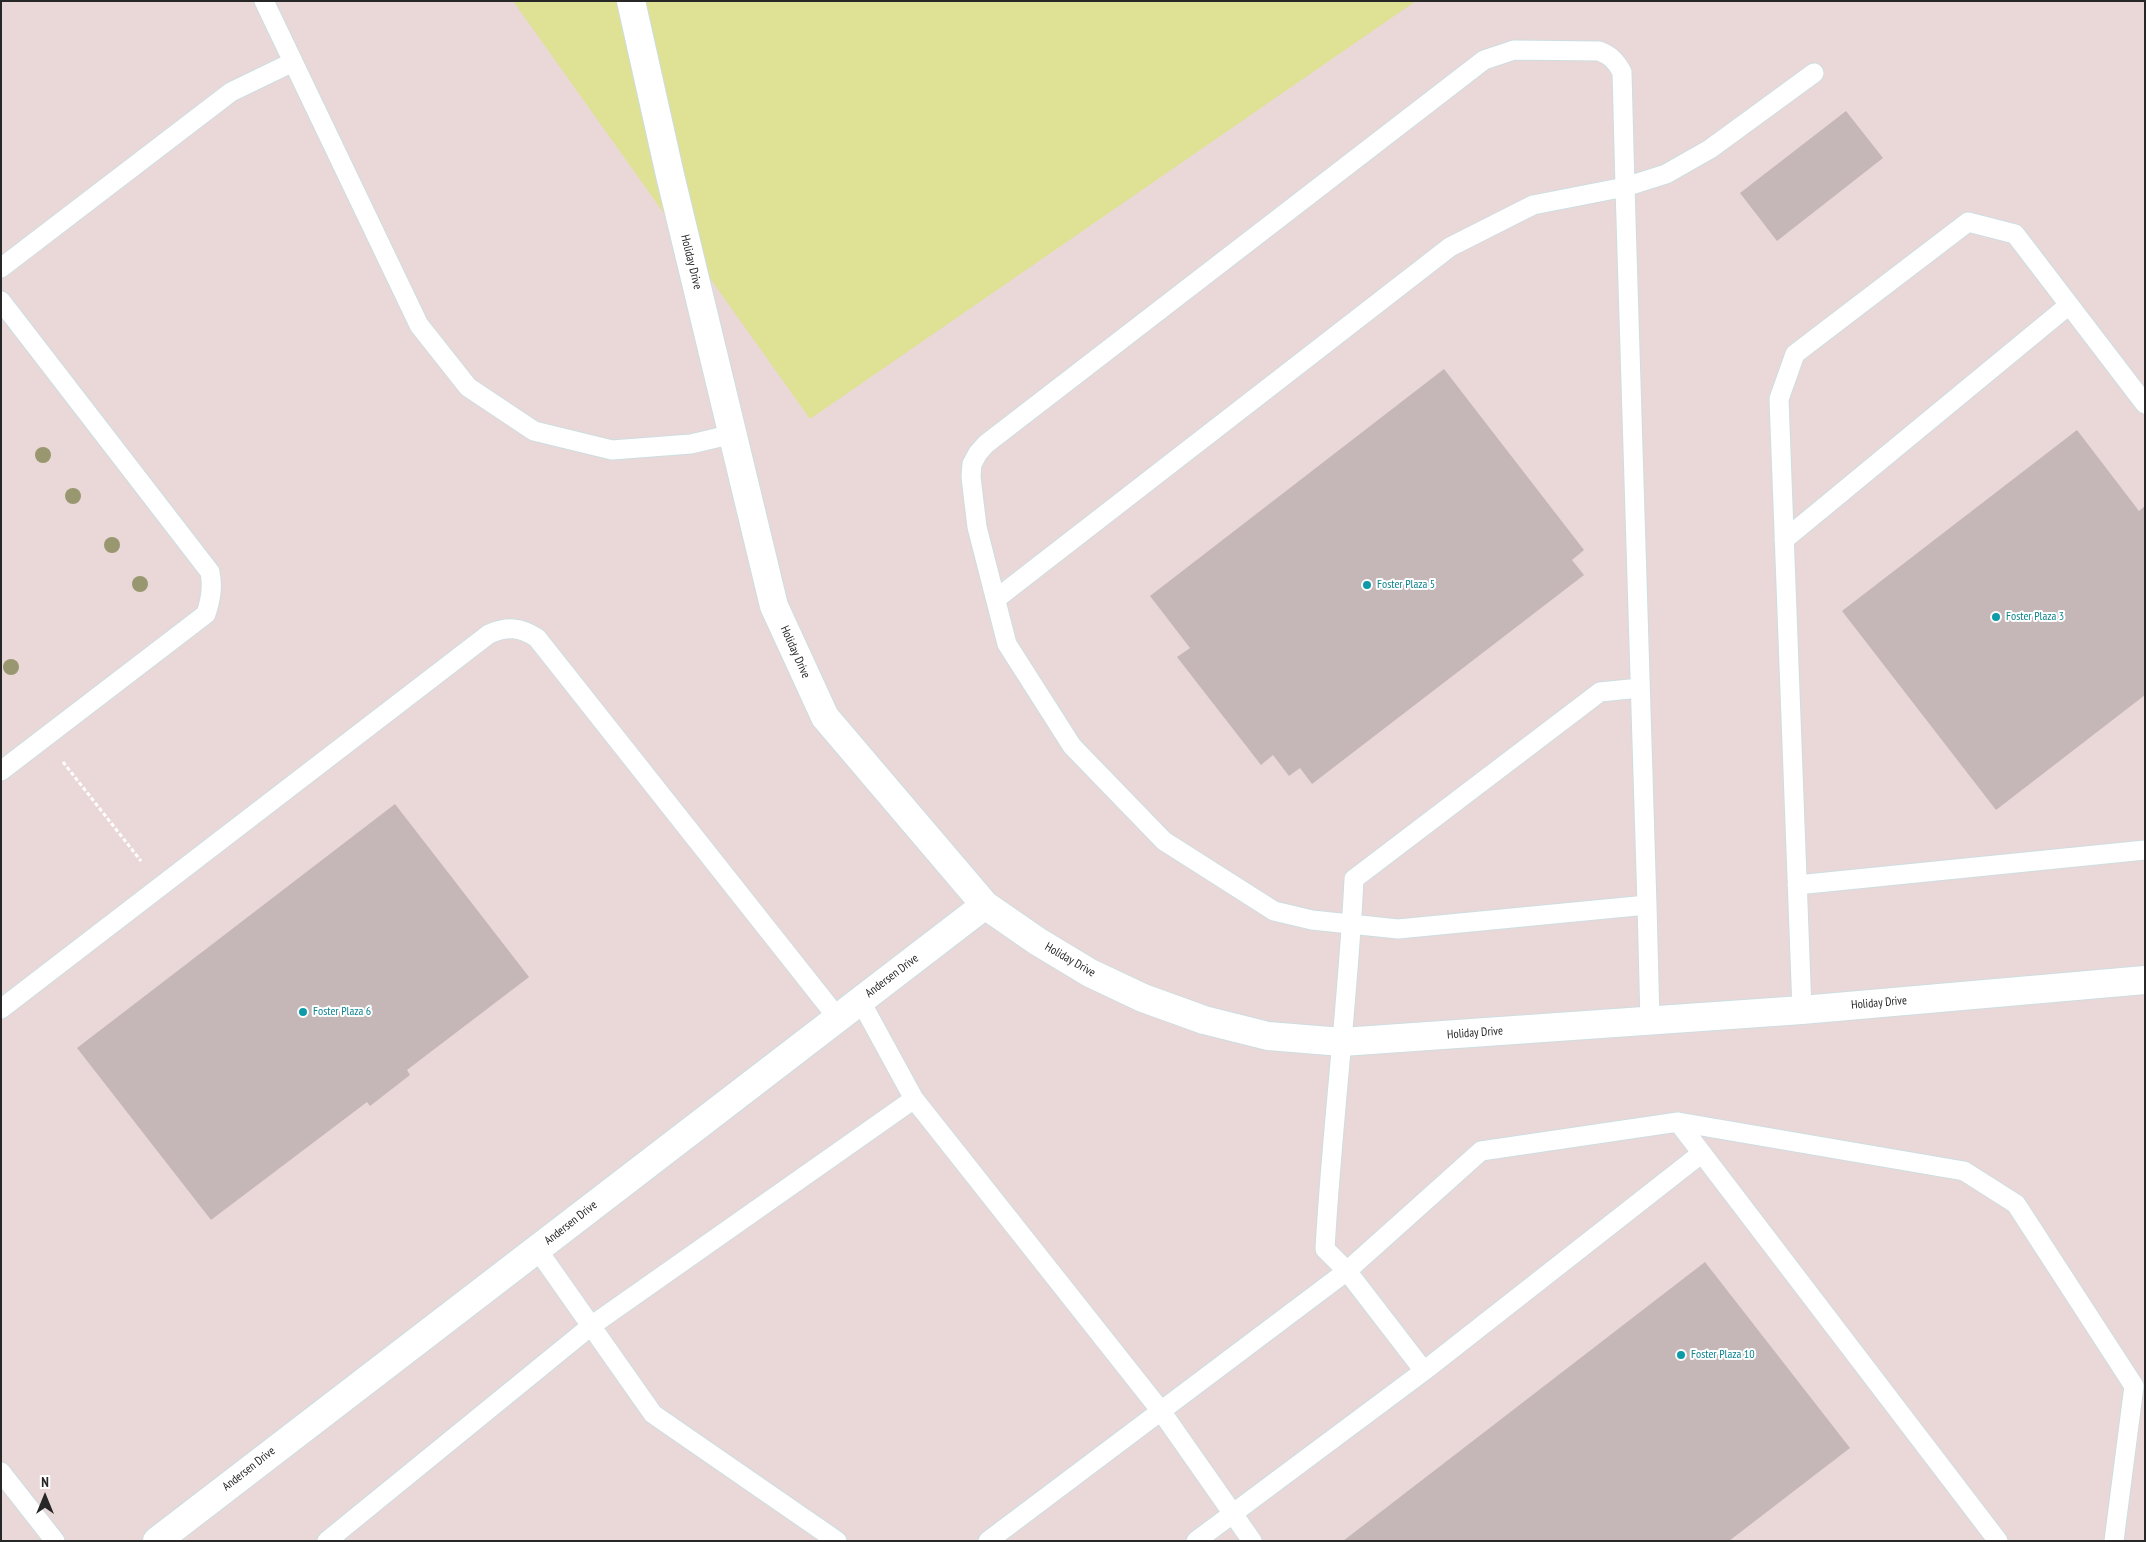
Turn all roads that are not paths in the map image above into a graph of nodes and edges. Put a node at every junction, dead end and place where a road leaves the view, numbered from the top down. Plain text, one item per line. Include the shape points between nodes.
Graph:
1 (264, 1) edge
2 (631, 1) edge
3 (293, 62) junction
4 (1814, 73) dead end
5 (1625, 187) junction
6 (1, 268) edge
7 (1, 301) edge
8 (2069, 305) junction
9 (2145, 404) edge
10 (733, 434) junction
11 (1784, 540) junction
12 (996, 599) junction
13 (1640, 688) junction
14 (1, 771) edge
15 (2145, 850) edge
16 (1797, 884) junction
17 (984, 905) junction
18 (1647, 905) junction
19 (1352, 924) junction
20 (2145, 980) edge
21 (860, 1000) junction
22 (1, 1008) edge
23 (1802, 1010) junction
24 (837, 1017) junction
25 (1650, 1021) junction
26 (1342, 1042) junction
27 (914, 1099) junction
28 (1678, 1122) junction
29 (1702, 1153) junction
30 (537, 1249) junction
31 (1347, 1271) junction
32 (591, 1326) junction
33 (1424, 1371) junction
34 (1161, 1411) junction
35 (1, 1472) edge
36 (1232, 1514) junction
37 (55, 1541) edge
38 (157, 1541) edge
39 (327, 1541) edge
40 (836, 1541) edge
41 (988, 1541) edge
42 (1196, 1541) edge
43 (1252, 1541) edge
44 (1998, 1541) edge
45 (2114, 1541) edge

1 - 3 lane
2 - 10 street, Holiday Drive
3 - 6 lane via 231,92
3 - 10 lane via 419,325 468,387 534,430 612,450 691,444
4 - 5 lane via 1710,149 1666,174
5 - 12 lane via 1533,205 1450,247
5 - 12 lane via 1622,72 1617,62 1599,50 1588,49 1514,50 1484,60 978,453 972,464 971,477 977,527
5 - 13 lane
7 - 14 lane via 210,572 212,585 206,614
8 - 9 lane
8 - 11 lane
8 - 11 lane via 2015,234 1968,222 1795,354 1779,399
10 - 17 street, Holiday Drive via 774,606 825,717
11 - 16 lane
12 - 19 lane via 1007,644 1072,746 1164,841 1274,911 1312,920
13 - 18 lane
13 - 19 lane via 1600,692 1354,879
15 - 16 lane
16 - 23 lane
17 - 21 street, Andersen Drive
17 - 26 street, Holiday Drive via 1090,973 1144,998 1204,1020 1268,1036
18 - 19 lane via 1398,929
18 - 25 lane
19 - 26 lane
20 - 23 street, Holiday Drive
21 - 24 street, Andersen Drive
21 - 27 lane
22 - 24 lane via 489,634 514,628 537,638
23 - 25 street, Holiday Drive
24 - 30 street, Andersen Drive
25 - 26 street, Holiday Drive
26 - 31 lane via 1325,1249
27 - 32 lane
27 - 34 lane
28 - 29 lane
28 - 31 lane via 1481,1151
28 - 45 lane via 1964,1171 2016,1204 2134,1386
29 - 33 lane
29 - 44 lane
30 - 32 lane
30 - 38 street, Andersen Drive
31 - 33 lane
31 - 34 lane
32 - 39 lane
32 - 40 lane via 653,1414
33 - 36 lane
34 - 36 lane
34 - 41 lane
35 - 37 lane
36 - 42 lane
36 - 43 lane

